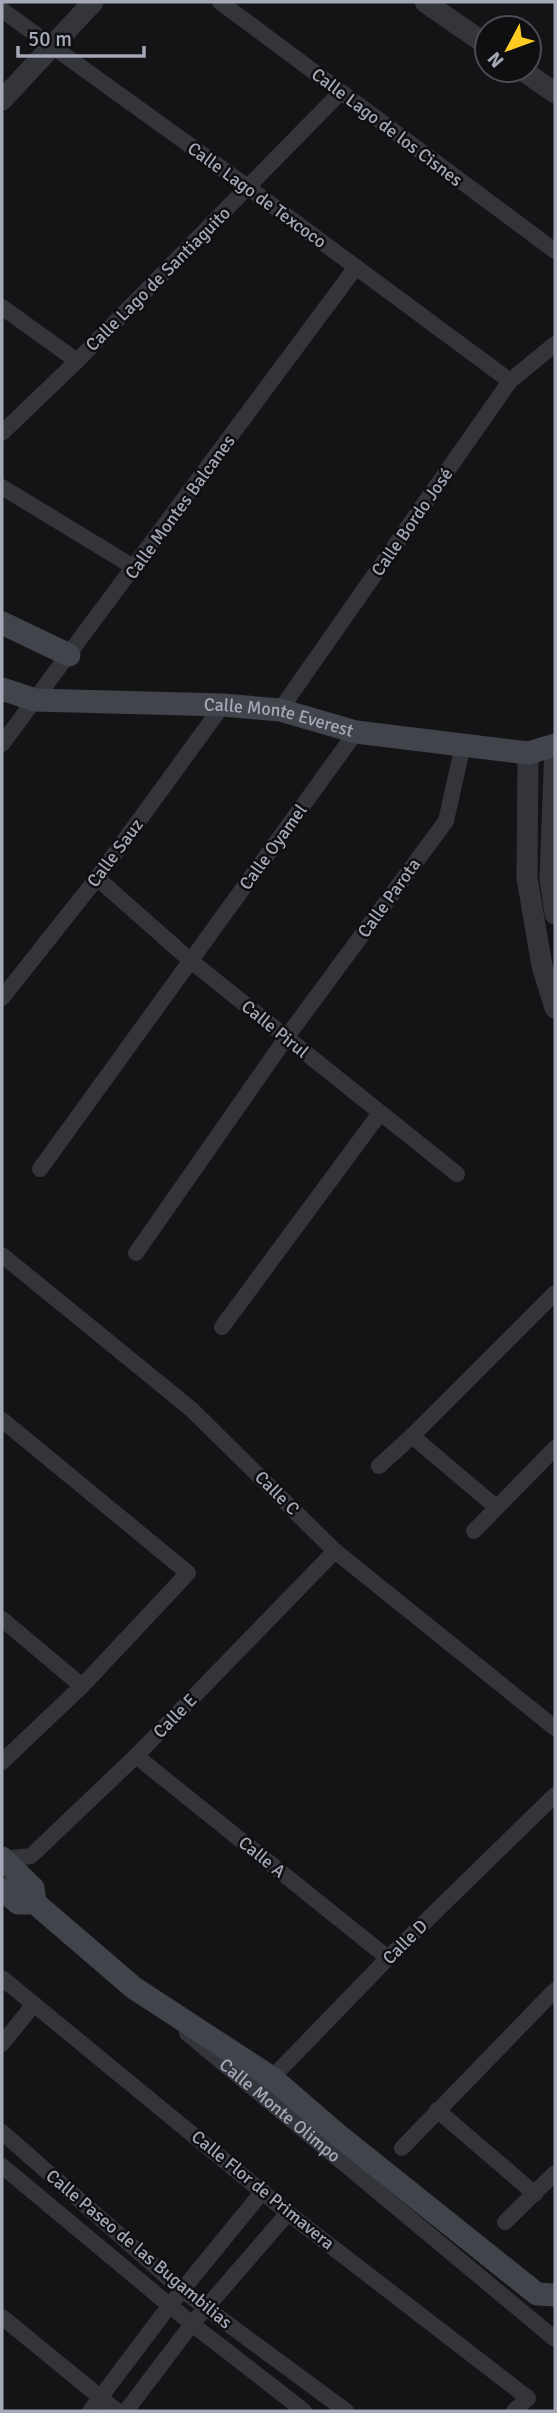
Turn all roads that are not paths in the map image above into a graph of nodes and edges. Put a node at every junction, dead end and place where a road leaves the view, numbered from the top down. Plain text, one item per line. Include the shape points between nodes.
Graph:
1 (93, 2) edge
2 (220, 2) edge
3 (425, 2) edge
4 (2, 10) edge
5 (473, 35) edge
6 (51, 46) junction
7 (340, 93) junction
8 (2, 100) edge
9 (249, 188) junction
10 (555, 251) edge
11 (356, 267) junction
12 (2, 307) edge
13 (555, 344) edge
14 (77, 361) junction
15 (510, 381) junction
16 (2, 433) edge
17 (2, 487) edge
18 (135, 568) junction
19 (2, 623) edge
20 (69, 655) junction
21 (2, 689) edge
22 (35, 700) junction
23 (223, 705) junction
24 (280, 710) junction
25 (356, 732) junction
26 (2, 744) edge
27 (463, 745) junction
28 (555, 745) edge
29 (528, 753) junction
30 (97, 878) junction
31 (527, 878) junction
32 (554, 894) edge
33 (531, 900) junction
34 (191, 961) junction
35 (2, 998) edge
36 (555, 1008) edge
37 (286, 1038) junction
38 (380, 1113) junction
39 (40, 1169) dead end
40 (457, 1174) dead end
41 (136, 1253) dead end
42 (2, 1255) edge
43 (555, 1293) edge
44 (222, 1327) dead end
45 (2, 1420) edge
46 (412, 1436) junction
47 (555, 1448) edge
48 (379, 1466) dead end
49 (496, 1507) junction
50 (474, 1531) dead end
51 (335, 1551) junction
52 (2, 1619) edge
53 (82, 1686) junction
54 (555, 1728) edge
55 (136, 1756) junction
56 (2, 1762) edge
57 (555, 1795) edge
58 (2, 1858) edge
59 (2, 1889) edge
60 (35, 1903) junction
61 (388, 1958) junction
62 (2, 1978) edge
63 (555, 1990) edge
64 (34, 2004) junction
65 (2, 2044) edge
66 (265, 2086) junction
67 (437, 2110) junction
68 (2, 2132) edge
69 (402, 2147) dead end
70 (344, 2152) junction
71 (2, 2166) edge
72 (555, 2174) edge
73 (263, 2190) junction
74 (535, 2194) junction
75 (288, 2213) junction
76 (505, 2222) dead end
77 (182, 2290) junction
78 (546, 2294) edge
79 (170, 2305) junction
80 (206, 2309) junction
81 (2, 2317) edge
82 (192, 2324) junction
83 (539, 2325) junction
84 (555, 2339) edge
85 (95, 2405) edge
86 (117, 2411) edge
87 (126, 2411) edge
88 (304, 2411) edge
89 (346, 2411) edge
90 (514, 2411) edge

1 - 6 street
2 - 7 street, Calle Lago de los Cisnes
3 - 5 street
4 - 6 street, Calle Lago de Texcoco
6 - 8 street
6 - 9 street, Calle Lago de Texcoco
7 - 9 street, Calle Lago de Santiaguito
7 - 10 street, Calle Lago de los Cisnes
9 - 11 street, Calle Lago de Texcoco
9 - 14 street, Calle Lago de Santiaguito
11 - 15 street, Calle Lago de Texcoco
11 - 18 street, Calle Montes Balcanes
12 - 14 street
13 - 15 street, Calle Bordo José
14 - 16 street, Calle Lago de Santiaguito
15 - 24 street, Calle Bordo José
17 - 18 street
18 - 20 street, Calle Montes Balcanes
19 - 20 main road
20 - 22 street, Calle Montes Balcanes
21 - 22 main road, Calle Monte Everest
22 - 23 main road, Calle Monte Everest
22 - 26 street, Calle Montes Balcanes
23 - 24 main road, Calle Monte Everest
23 - 30 street, Calle Sauz
24 - 25 main road, Calle Monte Everest
25 - 27 main road, Calle Monte Everest
25 - 34 street, Calle Oyamel
27 - 29 main road, Calle Monte Everest
27 - 37 street, Calle Parota via 446,821
28 - 29 main road, Calle Monte Everest
28 - 32 street
29 - 31 street
30 - 34 street, Calle Pirul
30 - 35 street, Calle Sauz
31 - 32 street
31 - 33 street
32 - 33 street
33 - 36 street via 542,966
34 - 37 street, Calle Pirul
34 - 39 street, Calle Oyamel
37 - 38 street, Calle Pirul
37 - 41 street, Calle Parota
38 - 40 street, Calle Pirul
38 - 44 street
42 - 51 street, Calle C via 191,1409
43 - 46 street
45 - 53 street via 188,1573
46 - 48 street
46 - 49 street
47 - 49 street
49 - 50 street
51 - 54 street, Calle C
51 - 55 street, Calle E
52 - 53 street
53 - 56 street
55 - 58 street, Calle E via 31,1856
55 - 61 street, Calle A
57 - 61 street, Calle D
58 - 60 main road via 33,1888
59 - 60 main road via 18,1903
60 - 66 main road via 134,1988
61 - 66 street, Calle D
62 - 64 street, Calle Flor de Primavera
63 - 67 street
64 - 65 street
64 - 73 street, Calle Flor de Primavera
66 - 70 main road
67 - 69 street
67 - 74 street
68 - 77 street, Calle Paseo de las Bugambilias
70 - 78 main road
70 - 83 street, Calle Monte Olimpo
71 - 79 street, Calle Paseo de las Bugambilias
72 - 74 street
73 - 75 street, Calle Flor de Primavera
73 - 77 street
74 - 76 street
75 - 80 street
75 - 90 street, Calle Flor de Primavera via 528,2398
77 - 79 street
77 - 80 street, Calle Paseo de las Bugambilias
78 - 83 street
79 - 82 street, Calle Paseo de las Bugambilias
79 - 85 street
80 - 82 street
80 - 89 street, Calle Paseo de las Bugambilias
81 - 85 street
82 - 87 street
82 - 88 street, Calle Paseo de las Bugambilias
83 - 84 street, Calle Monte Olimpo
85 - 86 street

